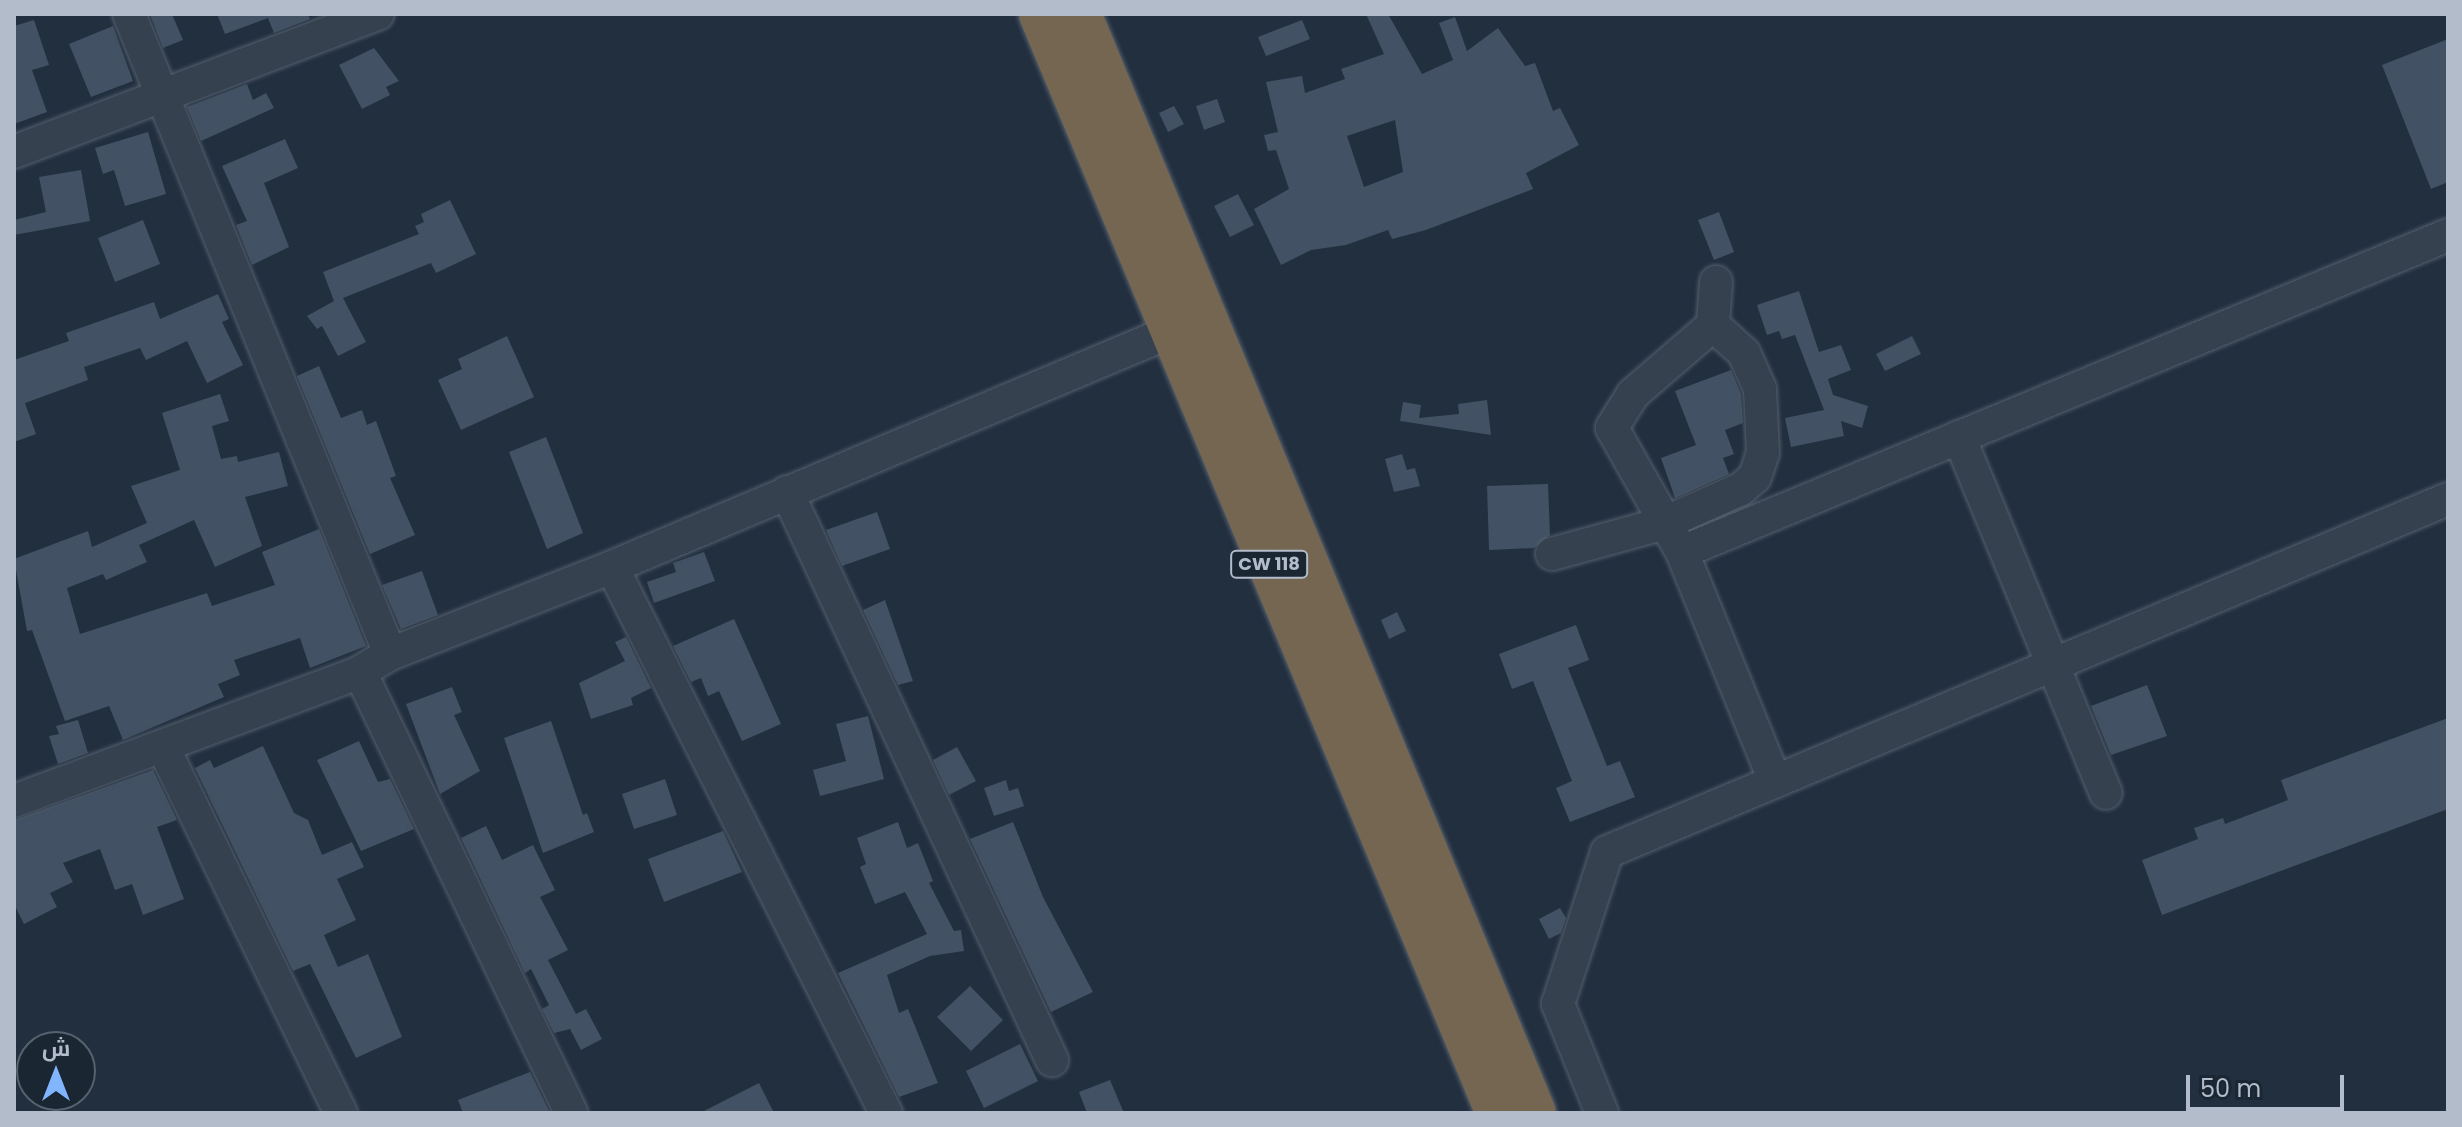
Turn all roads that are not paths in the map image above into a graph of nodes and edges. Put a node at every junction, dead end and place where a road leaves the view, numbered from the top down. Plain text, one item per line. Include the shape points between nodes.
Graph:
1 (129, 14) edge
2 (378, 14) edge
3 (1041, 14) edge
4 (1079, 14) edge
5 (164, 95) junction
6 (14, 152) edge
7 (2448, 235) edge
8 (1716, 282) dead end
9 (1713, 325) junction
10 (1172, 331) junction
11 (1959, 437) junction
12 (787, 492) junction
13 (2448, 499) edge
14 (1662, 524) junction
15 (1682, 552) junction
16 (1552, 554) dead end
17 (612, 567) junction
18 (390, 654) junction
19 (2054, 664) junction
20 (360, 672) junction
21 (164, 749) junction
22 (1775, 781) junction
23 (2106, 793) dead end
24 (14, 801) edge
25 (1052, 1060) dead end
26 (341, 1113) edge
27 (571, 1113) edge
28 (886, 1113) edge
29 (1498, 1113) edge
30 (1534, 1113) edge
31 (1602, 1113) edge

1 - 5 street
2 - 5 street
3 - 10 highway, CW 118
4 - 30 highway, CW 118
5 - 6 street
5 - 18 street
7 - 11 street
8 - 9 street
9 - 14 street via 1633,394 1612,428
9 - 14 street via 1744,353 1760,389 1763,453 1755,477 1741,489
10 - 12 street
10 - 29 highway, CW 118
11 - 15 street
11 - 19 street
12 - 17 street
12 - 25 street
13 - 19 street
14 - 15 street
14 - 16 street
15 - 22 street
17 - 18 street
17 - 28 street
18 - 20 street
19 - 22 street
19 - 23 street
20 - 21 street
20 - 27 street
21 - 24 street
21 - 26 street
22 - 31 street via 1607,852 1558,1004

